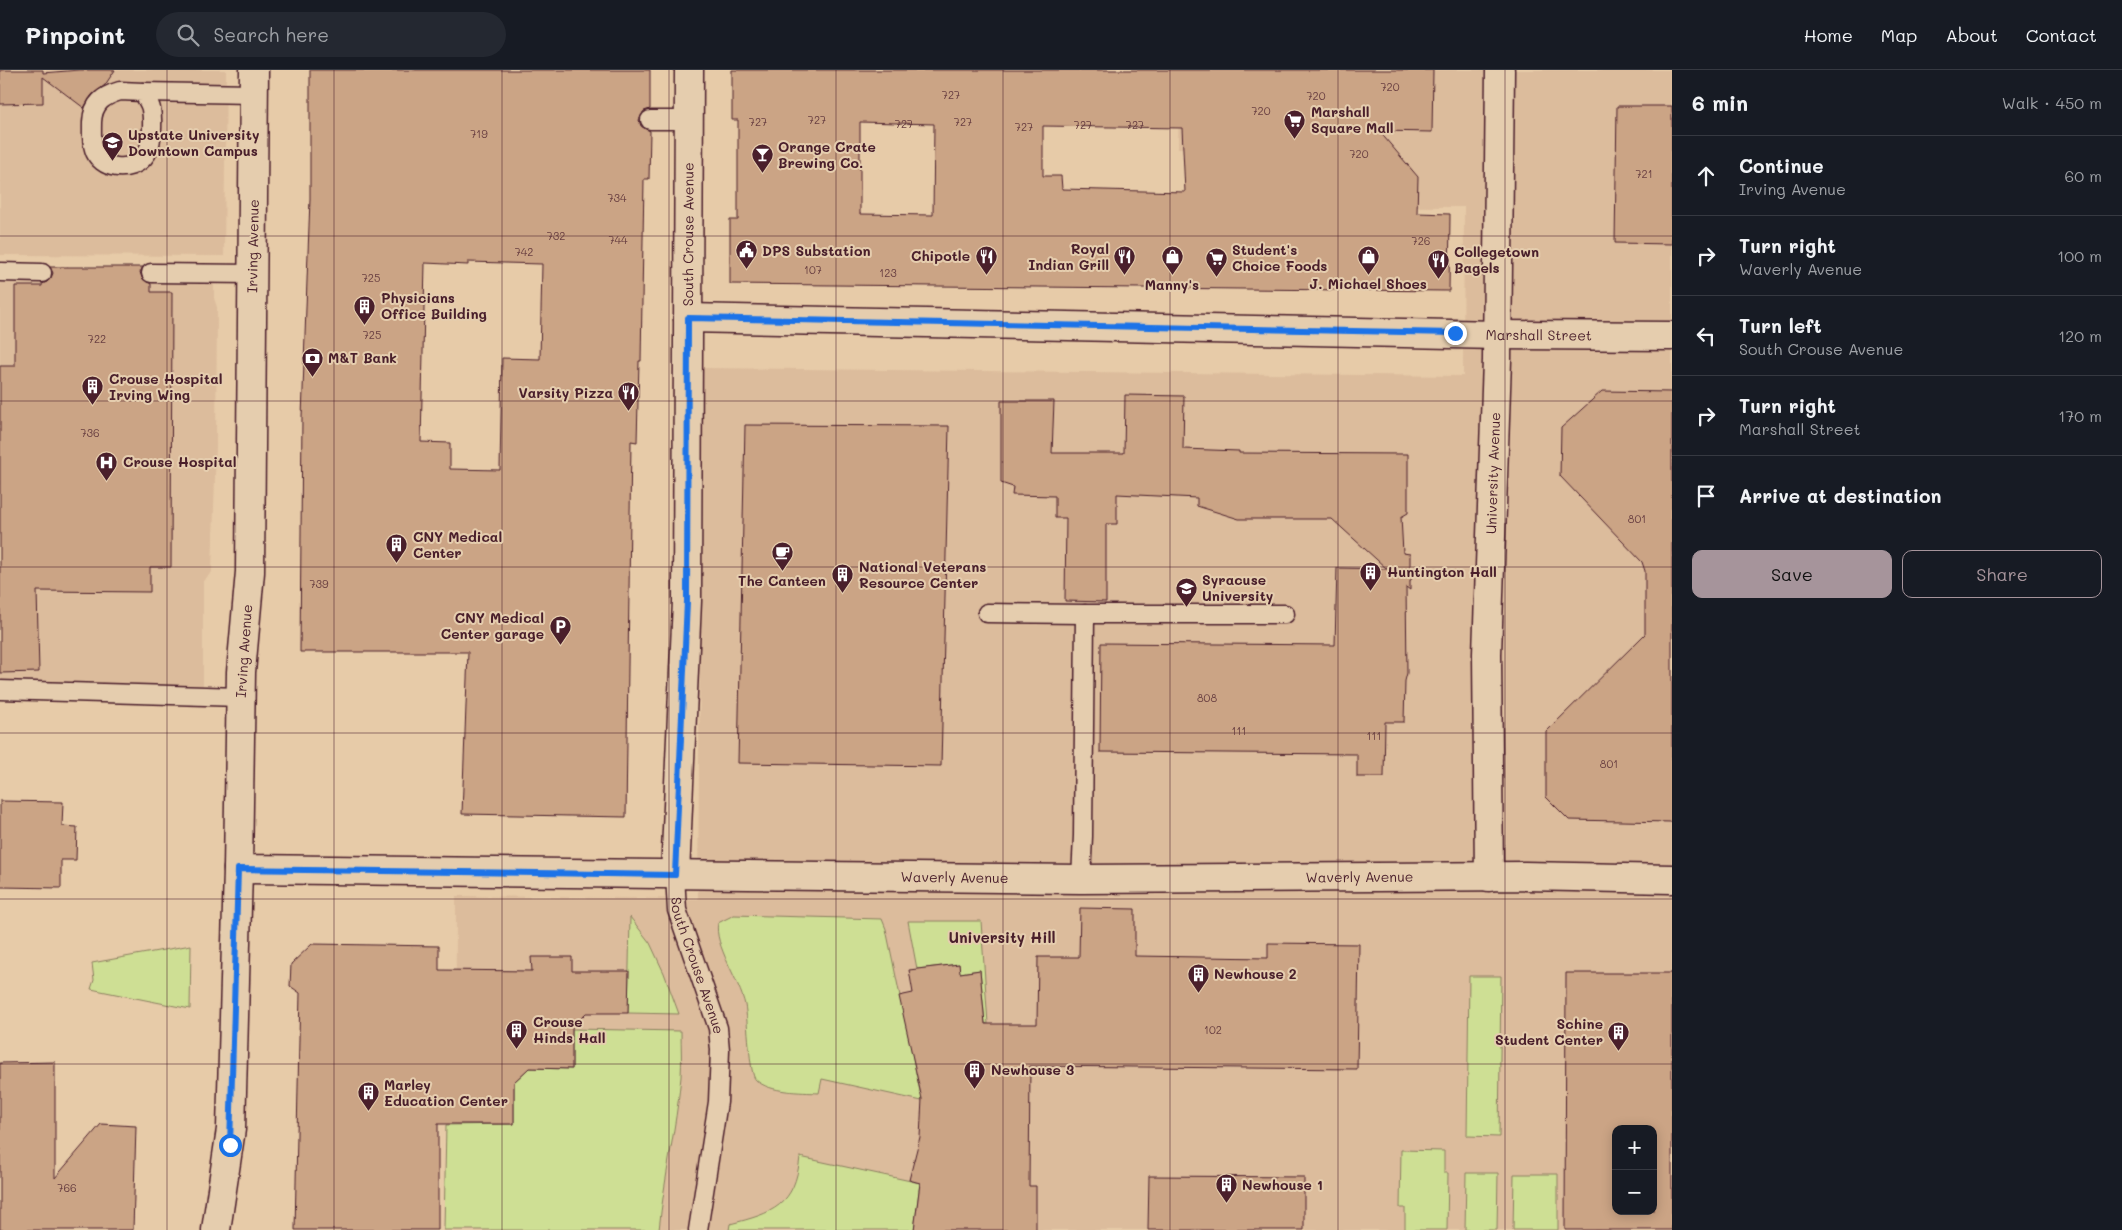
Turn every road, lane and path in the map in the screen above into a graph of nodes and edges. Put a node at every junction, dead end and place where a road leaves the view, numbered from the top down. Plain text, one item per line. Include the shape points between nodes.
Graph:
1 (689, 70) edge
2 (1500, 70) edge
3 (254, 82) edge
4 (143, 92) junction
5 (650, 120) dead end
6 (688, 120) junction
7 (0, 272) edge
8 (42, 273) dead end
9 (151, 273) dead end
10 (254, 274) junction
11 (688, 318) junction
12 (1497, 335) junction
13 (1672, 336) edge
14 (987, 613) dead end
15 (1085, 614) junction
16 (1285, 614) dead end
17 (0, 690) edge
18 (240, 697) junction
19 (238, 869) junction
20 (675, 875) junction
21 (1489, 877) junction
22 (1081, 879) junction
23 (1672, 879) edge
24 (216, 1230) edge
25 (698, 1230) edge

1 - 6 street, South Crouse Avenue
2 - 12 street, University Avenue
3 - 4 lane
3 - 10 street, Irving Avenue
4 - 4 lane via 120,91 106,95 92,114 94,150 107,165 122,168 145,157 150,146 152,119 151,108
5 - 6 lane
6 - 11 street, South Crouse Avenue
7 - 8 lane
9 - 10 lane
10 - 18 street, Irving Avenue via 250,572
11 - 12 street, Marshall Street
11 - 20 street, South Crouse Avenue via 687,601
12 - 13 street, Marshall Street
12 - 21 street, University Avenue via 1487,654
14 - 15 lane
15 - 16 lane
15 - 22 lane
17 - 18 lane
18 - 19 street, Irving Avenue
19 - 20 street, Waverly Avenue
19 - 24 street, Irving Avenue via 231,1129
20 - 22 street, Waverly Avenue
20 - 25 lane, South Crouse Avenue via 676,910 718,1028 720,1050 718,1102
21 - 22 street, Waverly Avenue
21 - 23 street, Waverly Avenue

